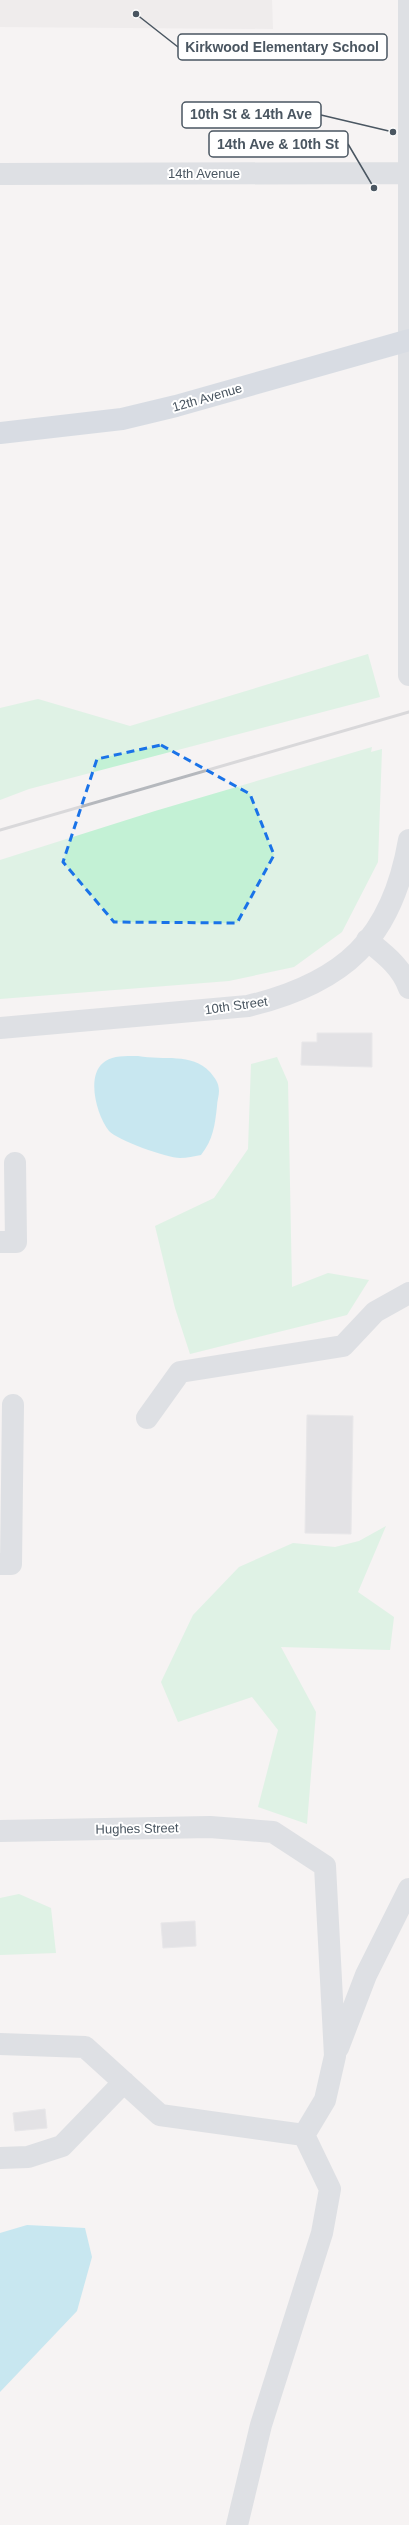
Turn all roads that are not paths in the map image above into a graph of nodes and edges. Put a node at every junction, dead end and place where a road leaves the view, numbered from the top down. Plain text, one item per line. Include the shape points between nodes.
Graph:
1 (409, 0) edge
2 (409, 173) edge
3 (0, 174) edge
4 (409, 340) edge
5 (0, 433) edge
6 (409, 675) edge
7 (409, 840) edge
8 (367, 940) junction
9 (409, 988) edge
10 (0, 1028) edge
11 (16, 1163) dead end
12 (0, 1242) edge
13 (409, 1293) edge
14 (12, 1405) dead end
15 (147, 1418) dead end
16 (0, 1564) edge
17 (0, 1831) edge
18 (409, 1889) edge
19 (0, 2044) edge
20 (335, 2056) junction
21 (124, 2082) junction
22 (304, 2135) junction
23 (0, 2158) edge
24 (236, 2525) edge

1 - 2 street
2 - 3 street, 14th Avenue
2 - 4 street
4 - 5 main road, 12th Avenue via 122,419
4 - 6 street
7 - 8 street, 10th Street via 404,870 392,900
8 - 9 street via 388,957 404,975
8 - 10 street, 10th Street via 336,972 283,997 248,1006
11 - 12 street via 16,1242
13 - 15 street via 375,1312 343,1346 180,1372
14 - 16 street via 11,1564
17 - 20 street, Hughes Street via 210,1827 274,1832 325,1866
18 - 20 street via 366,1975
19 - 21 street via 85,2047
20 - 22 street via 325,2100
21 - 22 street via 160,2116
21 - 23 street via 62,2146 28,2157
22 - 24 street via 330,2189 322,2233 261,2424

